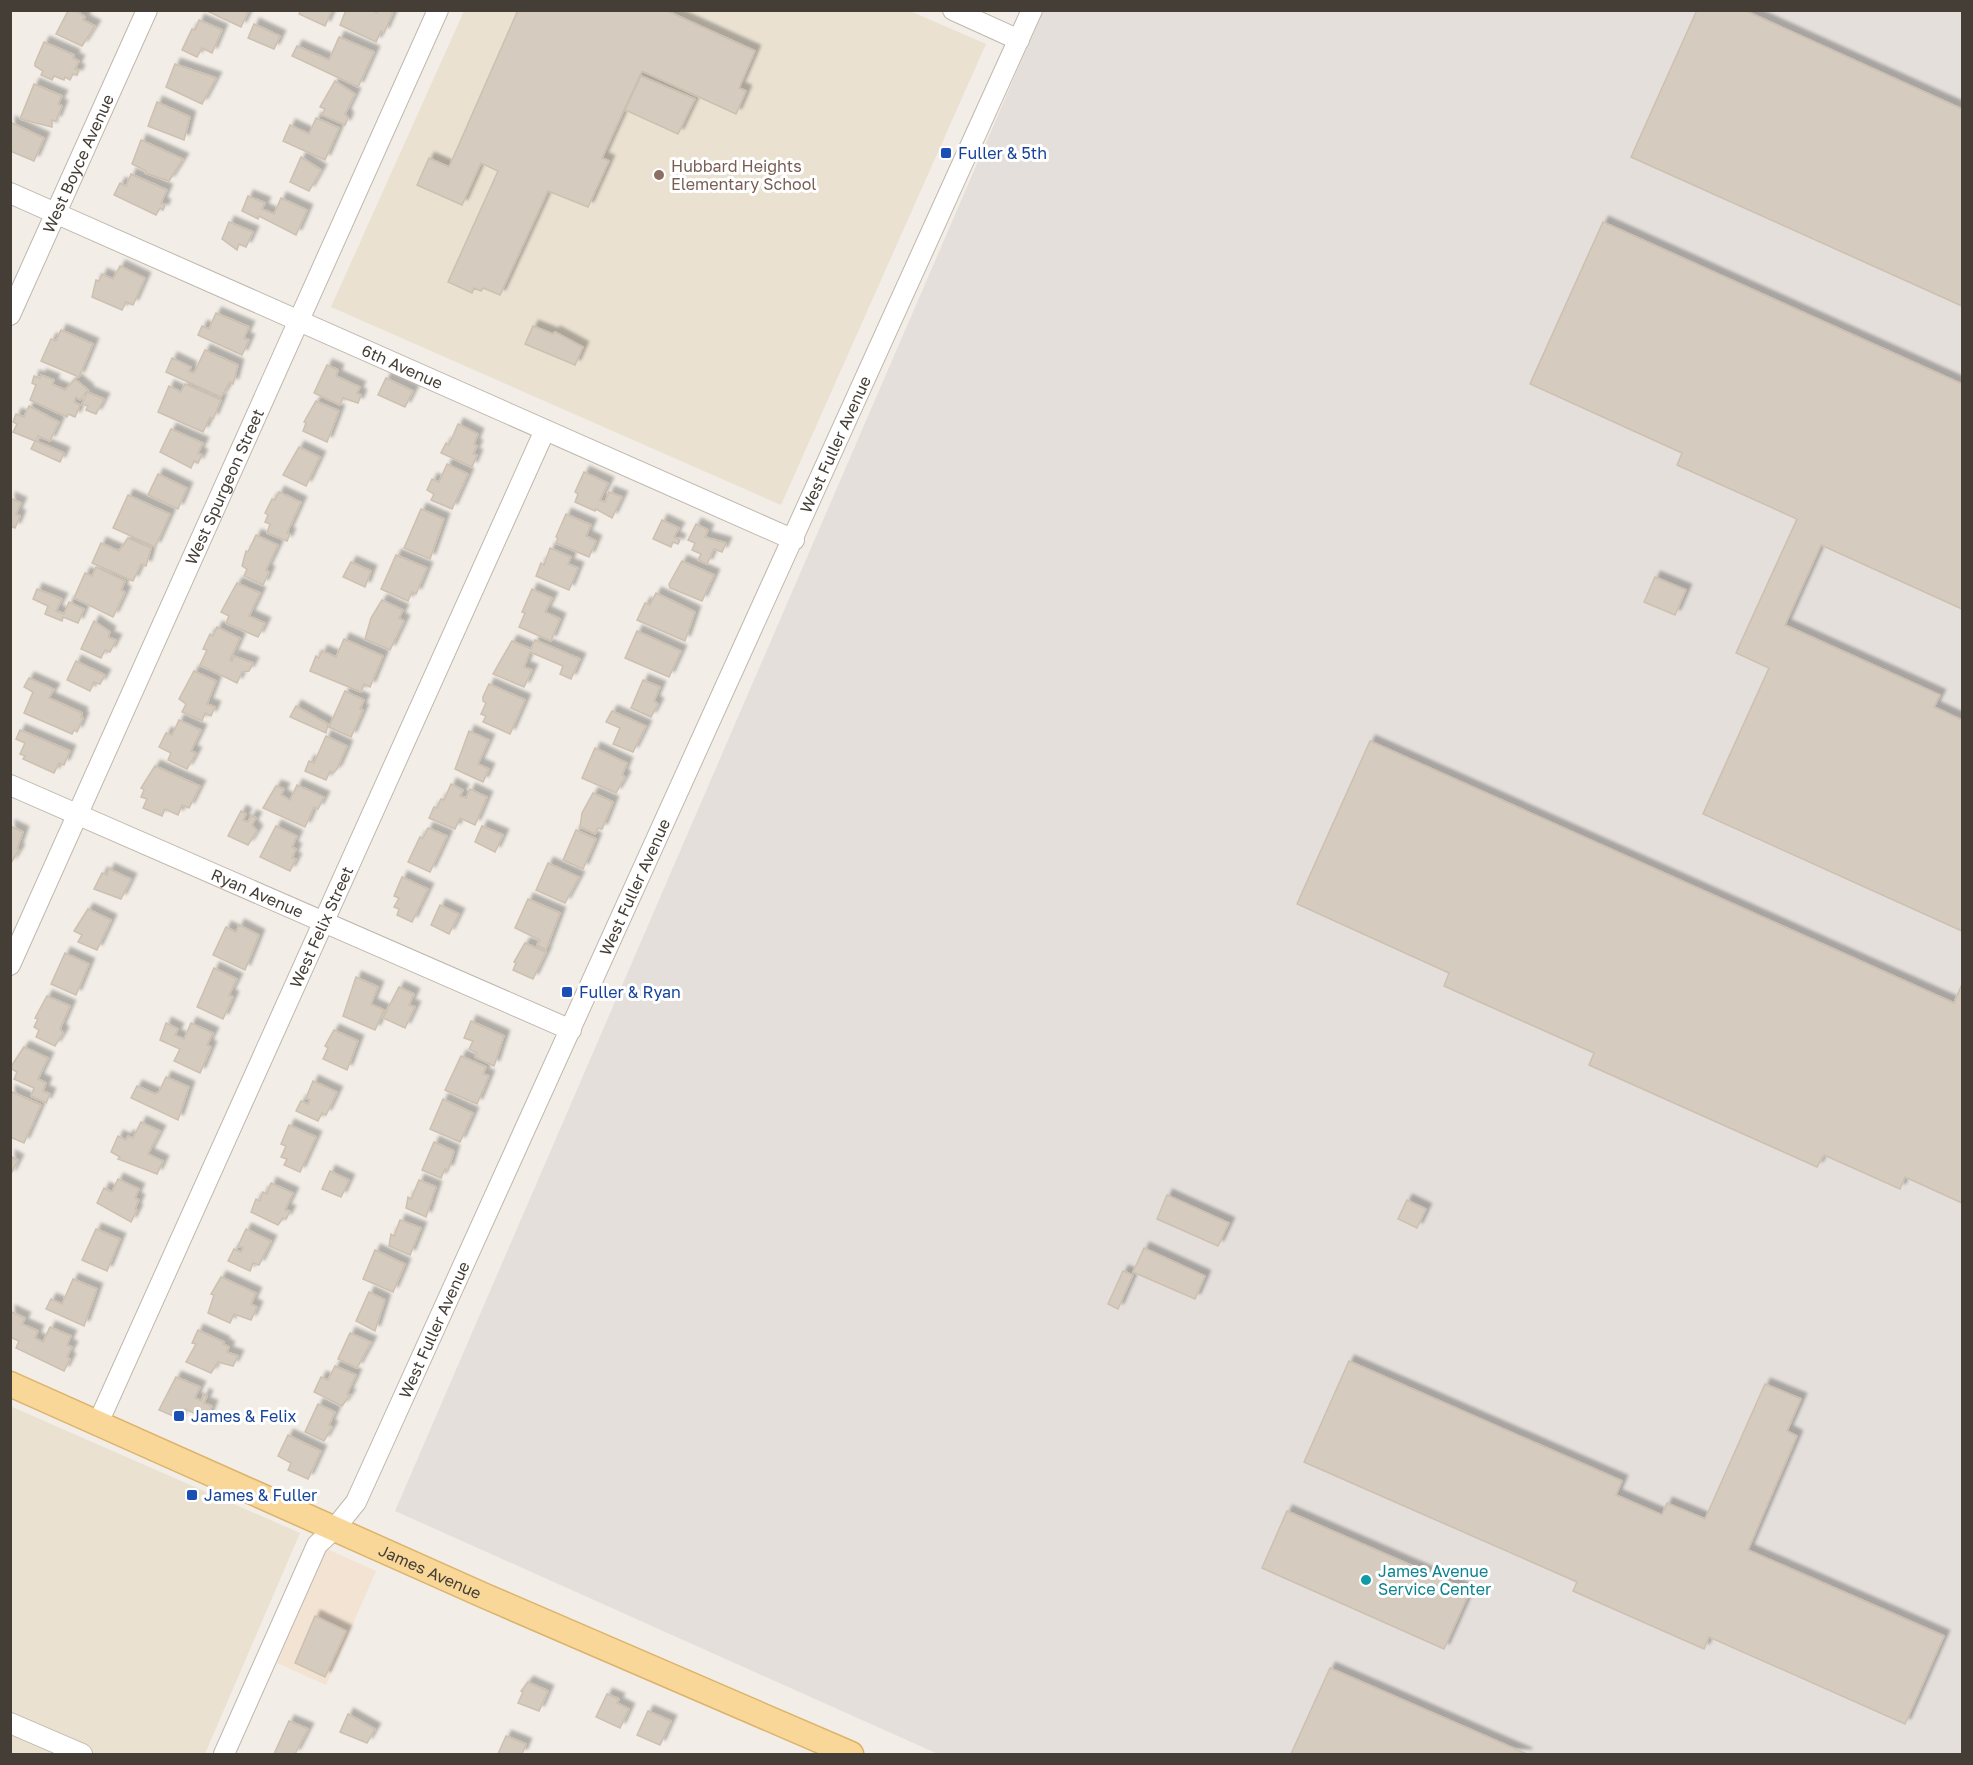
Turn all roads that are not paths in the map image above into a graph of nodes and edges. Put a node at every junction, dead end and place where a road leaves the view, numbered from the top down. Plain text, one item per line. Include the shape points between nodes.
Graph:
1 (147, 10) edge
2 (438, 10) edge
3 (953, 10) edge
4 (1032, 10) edge
5 (1019, 40) junction
6 (10, 193) edge
7 (56, 214) junction
8 (10, 315) edge
9 (298, 321) junction
10 (545, 430) junction
11 (794, 540) junction
12 (10, 785) edge
13 (78, 814) junction
14 (325, 922) junction
15 (10, 965) edge
16 (571, 1030) junction
17 (10, 1384) edge
18 (98, 1423) junction
19 (335, 1528) junction
20 (10, 1723) edge
21 (823, 1749) edge
22 (82, 1755) edge
23 (224, 1755) edge
24 (851, 1755) edge

1 - 7 street, West Boyce Avenue
2 - 9 street, West Spurgeon Street
3 - 5 street
4 - 5 street, West Fuller Avenue
5 - 11 street, West Fuller Avenue
6 - 7 street, 6th Avenue
7 - 8 street, West Boyce Avenue
7 - 9 street, 6th Avenue
9 - 10 street, 6th Avenue
9 - 13 street, West Spurgeon Street
10 - 11 street, 6th Avenue
10 - 14 street, West Felix Street
11 - 16 street, West Fuller Avenue
12 - 13 street, Ryan Avenue
13 - 14 street, Ryan Avenue
13 - 15 street, West Spurgeon Street
14 - 16 street, Ryan Avenue
14 - 18 street, West Felix Street
16 - 19 street, West Fuller Avenue via 356,1502
17 - 18 main road, James Avenue
18 - 19 main road, James Avenue
19 - 21 main road, James Avenue
19 - 23 street, West Fuller Avenue via 317,1545
20 - 22 street
21 - 24 main road, James Avenue

